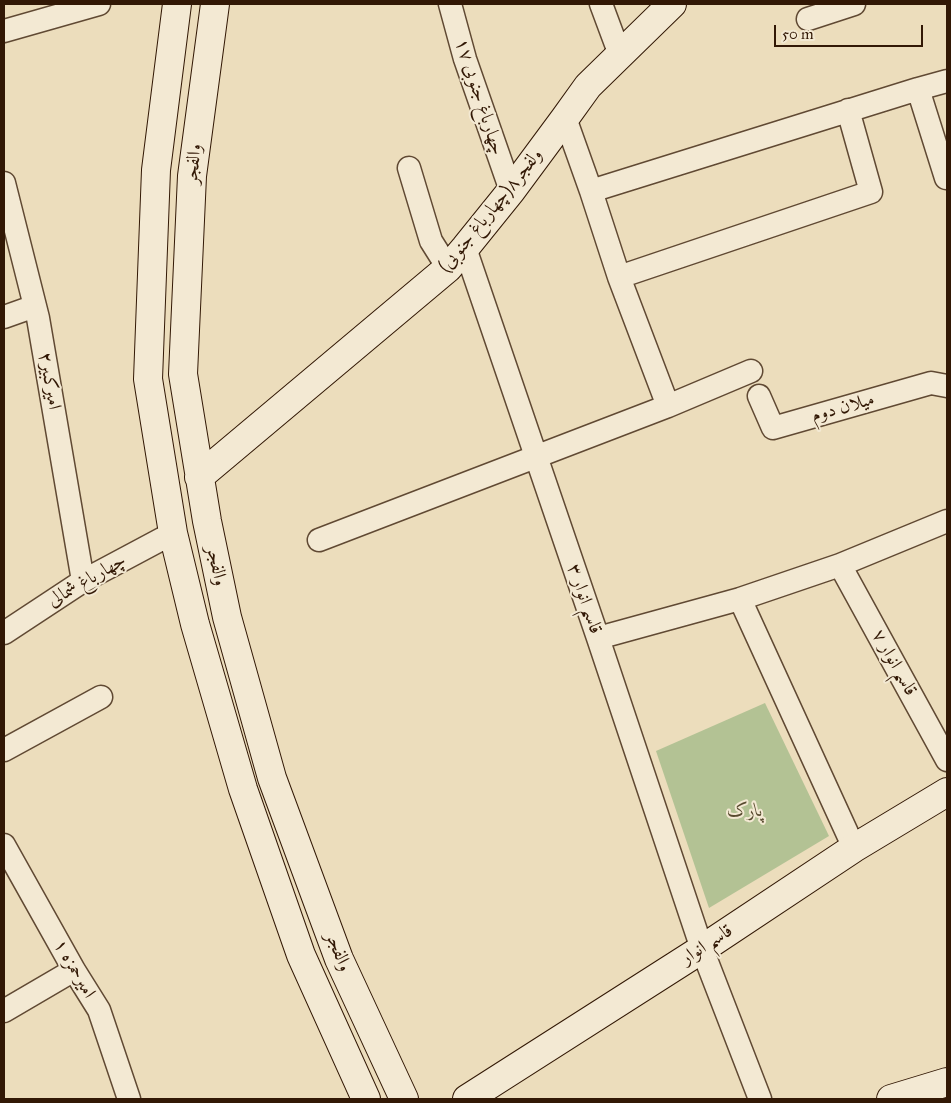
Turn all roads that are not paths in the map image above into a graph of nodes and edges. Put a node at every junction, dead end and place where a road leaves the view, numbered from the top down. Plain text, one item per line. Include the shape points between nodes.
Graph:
1 (99, 4) edge
2 (177, 4) edge
3 (215, 4) edge
4 (450, 4) edge
5 (601, 4) edge
6 (672, 4) edge
7 (854, 4) edge
8 (808, 19) dead end
9 (4, 32) edge
10 (620, 54) junction
11 (947, 81) edge
12 (167, 86) junction
13 (205, 87) junction
14 (918, 88) junction
15 (848, 110) junction
16 (565, 118) junction
17 (409, 168) dead end
18 (156, 170) junction
19 (192, 176) junction
20 (946, 178) dead end
21 (4, 183) edge
22 (510, 191) junction
23 (591, 191) junction
24 (457, 258) junction
25 (619, 277) junction
26 (35, 306) junction
27 (4, 317) edge
28 (751, 371) dead end
29 (947, 386) edge
30 (759, 396) dead end
31 (668, 406) junction
32 (535, 456) junction
33 (199, 477) junction
34 (947, 521) edge
35 (173, 533) junction
36 (319, 540) dead end
37 (840, 565) junction
38 (83, 581) junction
39 (740, 599) junction
40 (4, 633) edge
41 (598, 638) junction
42 (101, 696) dead end
43 (4, 750) edge
44 (947, 760) edge
45 (947, 792) edge
46 (854, 848) junction
47 (6, 853) edge
48 (702, 949) junction
49 (74, 970) junction
50 (4, 1011) edge
51 (947, 1082) edge
52 (129, 1099) edge
53 (366, 1099) edge
54 (404, 1099) edge
55 (467, 1099) edge
56 (760, 1099) edge
57 (891, 1099) edge

1 - 9 street
2 - 12 main road, والفجر
3 - 13 main road, والفجر
4 - 22 street, چهارباغ جنوبی ۱۷ via 464,59
5 - 10 street
6 - 10 main road, ولفجر۸(چهارباغ جنوبی)
7 - 8 street
10 - 16 main road, ولفجر۸(چهارباغ جنوبی) via 588,86
11 - 14 street
12 - 13 main road via 186,94
12 - 18 main road, والفجر
13 - 19 main road, والفجر
14 - 15 street
14 - 20 street
15 - 23 street
15 - 25 street via 871,192
16 - 22 main road, ولفجر۸(چهارباغ جنوبی)
16 - 23 street
17 - 24 street, قاسم انوار ۳ via 431,241
18 - 19 main road via 165,164 176,163 185,167
18 - 35 main road, والفجر via 148,378
19 - 33 main road, والفجر via 184,374
21 - 26 street, امیرکبیر۲
22 - 24 main road, ولفجر۸(چهارباغ جنوبی)
23 - 25 street
24 - 32 street, قاسم انوار ۳
24 - 33 main road, ولفجر۸(چهارباغ جنوبی)
25 - 31 street
26 - 27 street
26 - 38 street, امیرکبیر۲
28 - 31 street
29 - 30 street, میلان دوم via 931,383 773,428
31 - 32 street
32 - 36 street
32 - 41 street, قاسم انوار ۳
33 - 54 main road, والفجر via 227,617 272,778 339,959
34 - 37 street
35 - 38 street, چهارباغ شمالی
35 - 53 main road, والفجر via 243,789 301,955
37 - 39 street
37 - 44 street, قاسم انوار ۷
38 - 40 street, چهارباغ شمالی
39 - 41 street
39 - 46 street
41 - 48 street, قاسم انوار ۳
42 - 43 street
45 - 46 main road, قاسم انوار
46 - 48 main road, قاسم انوار
47 - 49 street, امیرحمزه ۱
48 - 55 main road, قاسم انوار
48 - 56 street, قاسم انوار ۳
49 - 50 street
49 - 52 street, امیرحمزه ۱ via 98,1010
51 - 57 main road

